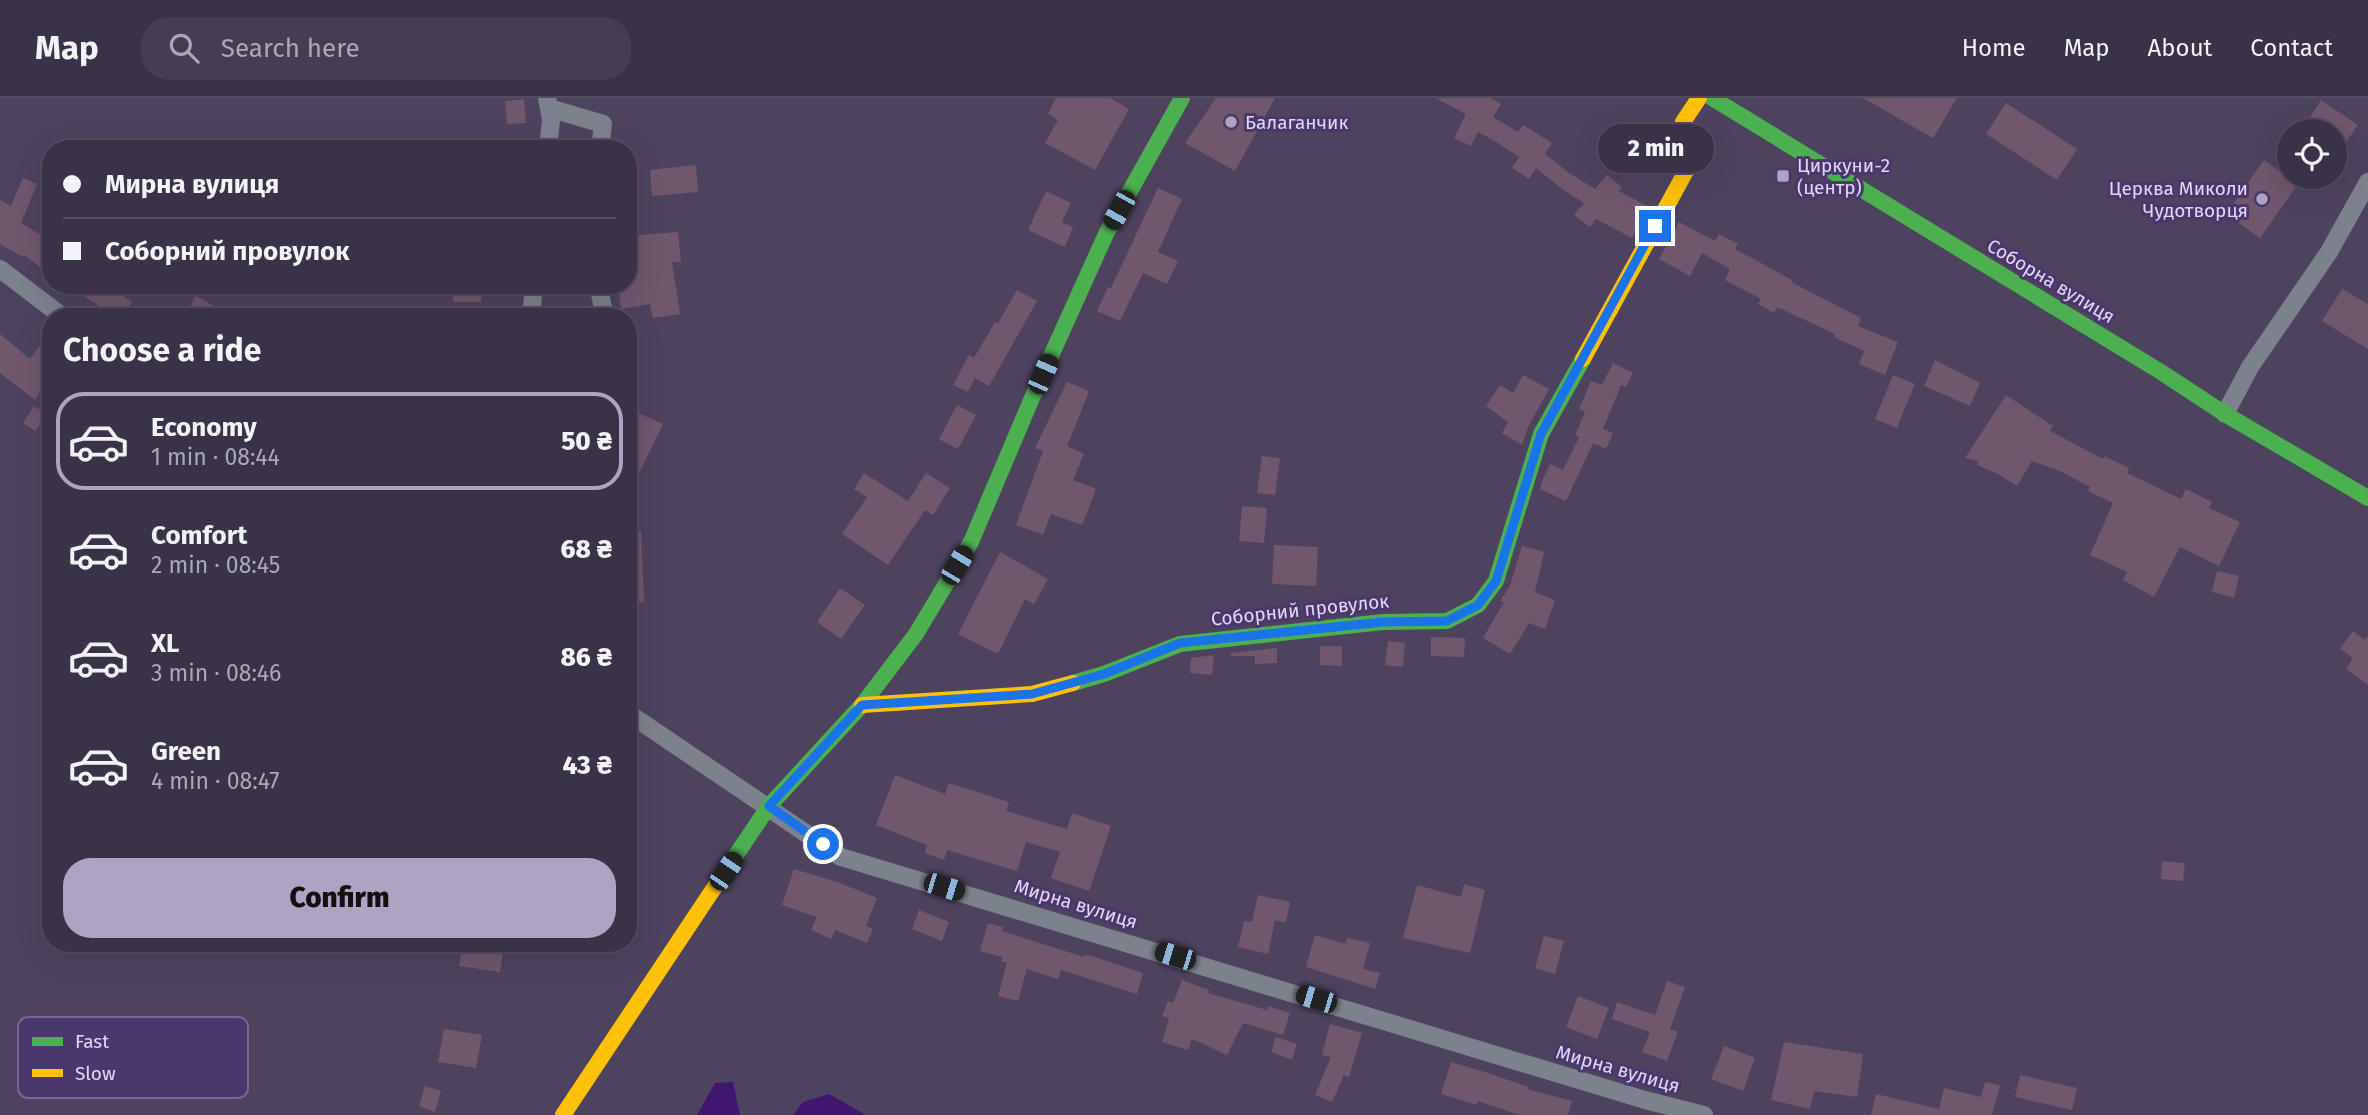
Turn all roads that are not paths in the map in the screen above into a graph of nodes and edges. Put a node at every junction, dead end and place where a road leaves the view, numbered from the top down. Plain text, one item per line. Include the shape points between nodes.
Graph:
1 (1182, 98) edge
2 (1699, 98) edge
3 (1712, 98) edge
4 (548, 103) edge
5 (549, 140) edge
6 (601, 140) edge
7 (2368, 182) edge
8 (0, 269) edge
9 (52, 308) edge
10 (2225, 414) junction
11 (2368, 498) edge
12 (862, 705) junction
13 (637, 719) edge
14 (769, 806) junction
15 (564, 1115) edge
16 (1704, 1115) edge

1 - 12 street via 1106,234 971,542 916,634
2 - 12 street, Соборний провулок via 1683,122 1691,162 1541,434 1496,581 1478,605 1447,621 1383,622 1180,643 1104,674 1032,694
3 - 10 street, Соборна вулиця
4 - 5 street
4 - 6 street via 603,124
7 - 10 street via 2329,252 2250,367
8 - 9 street
10 - 11 street, Соборна вулиця
12 - 14 street
13 - 14 street, Мирна вулиця
14 - 15 street
14 - 16 street, Мирна вулиця via 841,857

